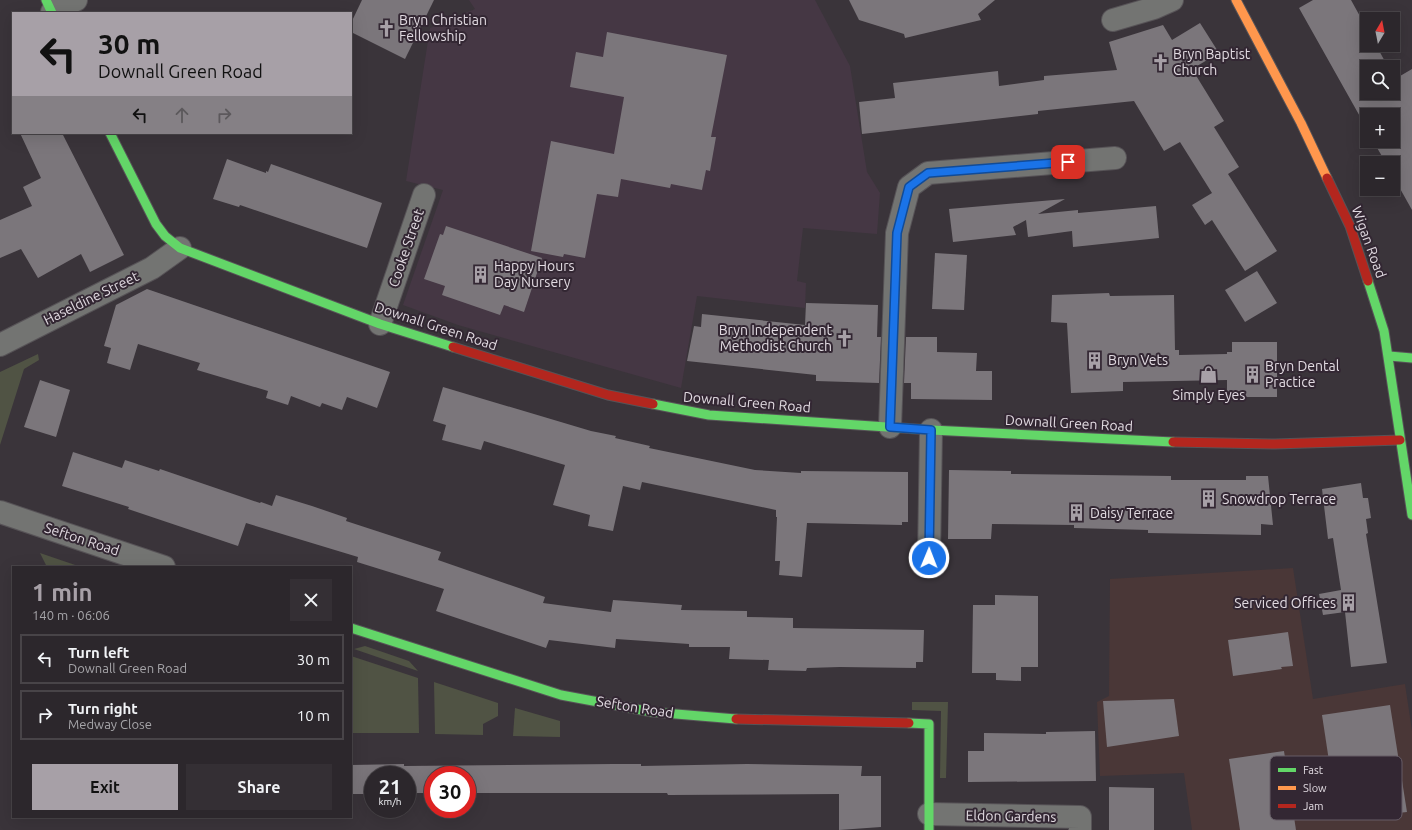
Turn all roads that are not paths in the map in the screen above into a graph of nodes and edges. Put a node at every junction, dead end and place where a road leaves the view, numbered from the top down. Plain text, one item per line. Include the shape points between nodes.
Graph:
1 (76, 0) edge
2 (1172, 0) edge
3 (1236, 0) edge
4 (50, 8) edge
5 (1113, 20) dead end
6 (111, 134) edge
7 (1115, 158) dead end
8 (424, 196) dead end
9 (180, 248) junction
10 (380, 324) junction
11 (0, 345) edge
12 (1389, 356) junction
13 (1412, 358) edge
14 (890, 427) junction
15 (931, 430) junction
16 (1400, 440) junction
17 (0, 512) edge
18 (1412, 515) edge
19 (108, 558) edge
20 (929, 558) dead end
21 (158, 566) edge
22 (352, 628) edge
23 (929, 822) edge
24 (1080, 830) edge

1 - 4 street
2 - 5 street
3 - 12 main road, Wigan Road via 1301,123 1350,226 1380,319
6 - 9 main road, Downall Green Road via 156,224 165,236
7 - 14 street via 928,173 909,187 897,233
8 - 10 street, Cooke Street
9 - 10 main road, Downall Green Road via 216,264
9 - 11 street, Haseldine Street via 152,268
10 - 14 main road, Downall Green Road via 608,395 654,405 709,415
12 - 13 main road
12 - 16 main road, Wigan Road
14 - 15 main road, Downall Green Road
15 - 16 main road, Downall Green Road via 1231,444
15 - 20 street
16 - 18 main road, Wigan Road
17 - 19 street, Sefton Road
19 - 21 street, Sefton Road
22 - 23 main road, Sefton Road via 561,695 652,712 738,719 929,724
23 - 24 street, Eldon Gardens via 1080,817

